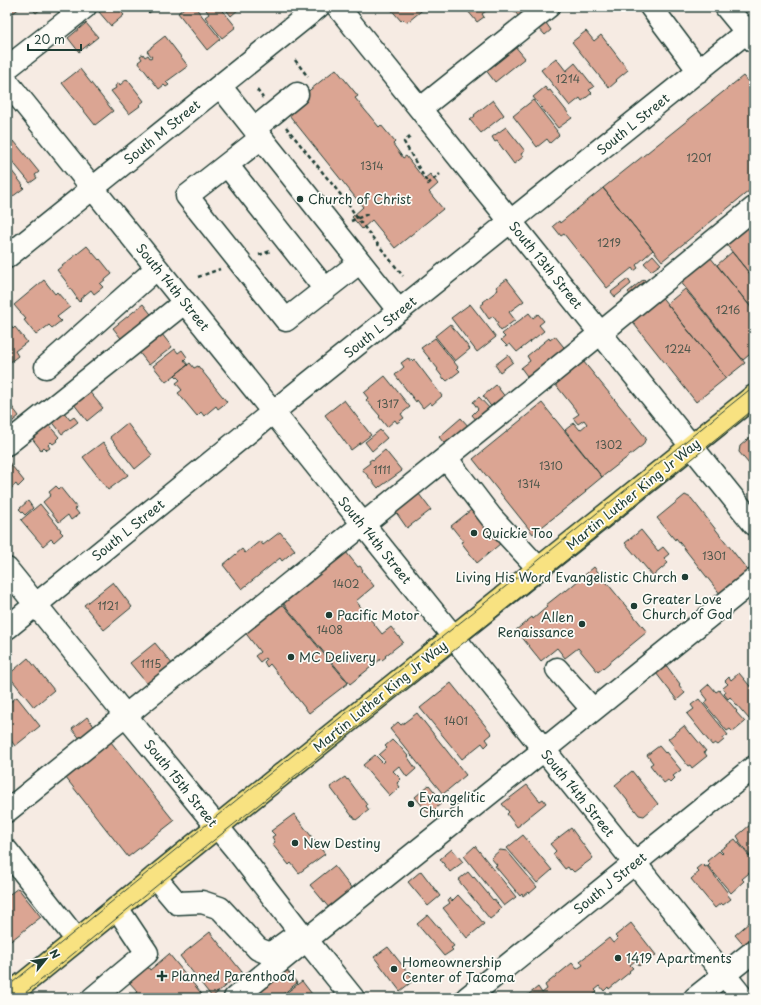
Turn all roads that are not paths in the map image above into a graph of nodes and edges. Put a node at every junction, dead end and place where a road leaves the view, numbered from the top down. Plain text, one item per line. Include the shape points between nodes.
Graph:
1 (85, 7) edge
2 (318, 7) edge
3 (338, 7) edge
4 (548, 7) edge
5 (651, 7) edge
6 (726, 7) edge
7 (752, 33) edge
8 (7, 68) edge
9 (699, 71) junction
10 (7, 82) edge
11 (220, 86) junction
12 (304, 88) road end
13 (420, 109) junction
14 (258, 134) junction
15 (227, 165) junction
16 (92, 188) junction
17 (754, 208) edge
18 (511, 221) junction
19 (7, 257) edge
20 (360, 262) junction
21 (157, 268) junction
22 (325, 290) junction
23 (185, 302) junction
24 (399, 311) junction
25 (600, 333) junction
26 (46, 367) dead end
27 (754, 396) edge
28 (273, 412) junction
29 (7, 444) edge
30 (692, 446) junction
31 (446, 458) junction
32 (363, 524) junction
33 (754, 524) edge
34 (7, 569) edge
35 (539, 569) junction
36 (754, 580) edge
37 (36, 605) junction
38 (7, 628) edge
39 (454, 638) junction
40 (557, 669) dead end
41 (593, 710) junction
42 (125, 716) junction
43 (544, 750) junction
44 (754, 767) edge
45 (7, 811) edge
46 (217, 827) junction
47 (7, 851) edge
48 (635, 863) junction
49 (155, 878) junction
50 (116, 908) junction
51 (303, 936) junction
52 (77, 940) junction
53 (754, 951) edge
54 (724, 974) junction
55 (7, 997) edge
56 (93, 998) edge
57 (236, 998) edge
58 (353, 998) edge
59 (467, 998) edge
60 (695, 998) edge
61 (743, 998) edge

1 - 8 street
2 - 11 street, South M Street
3 - 13 street, South 13th Street
4 - 13 street
5 - 9 street
6 - 7 street
7 - 9 street, South L Street
9 - 18 street, South L Street
10 - 16 street, South 14th Street
11 - 14 street
11 - 16 street, South M Street
12 - 14 street via 275,113
13 - 18 street, South 13th Street
14 - 15 street
14 - 20 street
15 - 22 street
15 - 22 street via 187,196 286,320
16 - 19 street, South M Street
16 - 21 street, South 14th Street
17 - 25 street
18 - 24 street, South L Street
18 - 25 street, South 13th Street
20 - 22 street
20 - 24 street
21 - 23 street, South 14th Street
21 - 26 street
23 - 28 street, South 14th Street
23 - 29 street
24 - 28 street, South L Street
25 - 30 street, South 13th Street
25 - 31 street
27 - 30 main road, Martin Luther King Jr Way
28 - 32 street, South 14th Street
28 - 37 street, South L Street
30 - 33 street, South 13th Street
30 - 35 main road, Martin Luther King Jr Way
31 - 32 street
31 - 35 street via 491,517
32 - 39 street, South 14th Street
32 - 42 street
34 - 37 street, South 15th Street
35 - 39 main road, Martin Luther King Jr Way
36 - 41 street
37 - 38 street, South L Street
37 - 42 street, South 15th Street
39 - 43 street, South 14th Street
39 - 46 main road, Martin Luther King Jr Way
40 - 41 street
41 - 43 street
42 - 45 street
42 - 46 street, South 15th Street
43 - 48 street, South 14th Street
43 - 51 street
44 - 48 street, South J Street
46 - 49 main road, Martin Luther King Jr Way
46 - 51 street, South 15th Street
47 - 52 street
48 - 54 street, South 14th Street
48 - 59 street, South J Street
49 - 50 main road, Martin Luther King Jr Way
49 - 51 street via 178,903 202,902 220,908 258,949 268,953
50 - 52 main road, Martin Luther King Jr Way
50 - 56 street via 147,954
51 - 57 street
51 - 58 street, South 15th Street
52 - 55 main road, Martin Luther King Jr Way
53 - 54 street
54 - 60 street
54 - 61 street, South 14th Street

